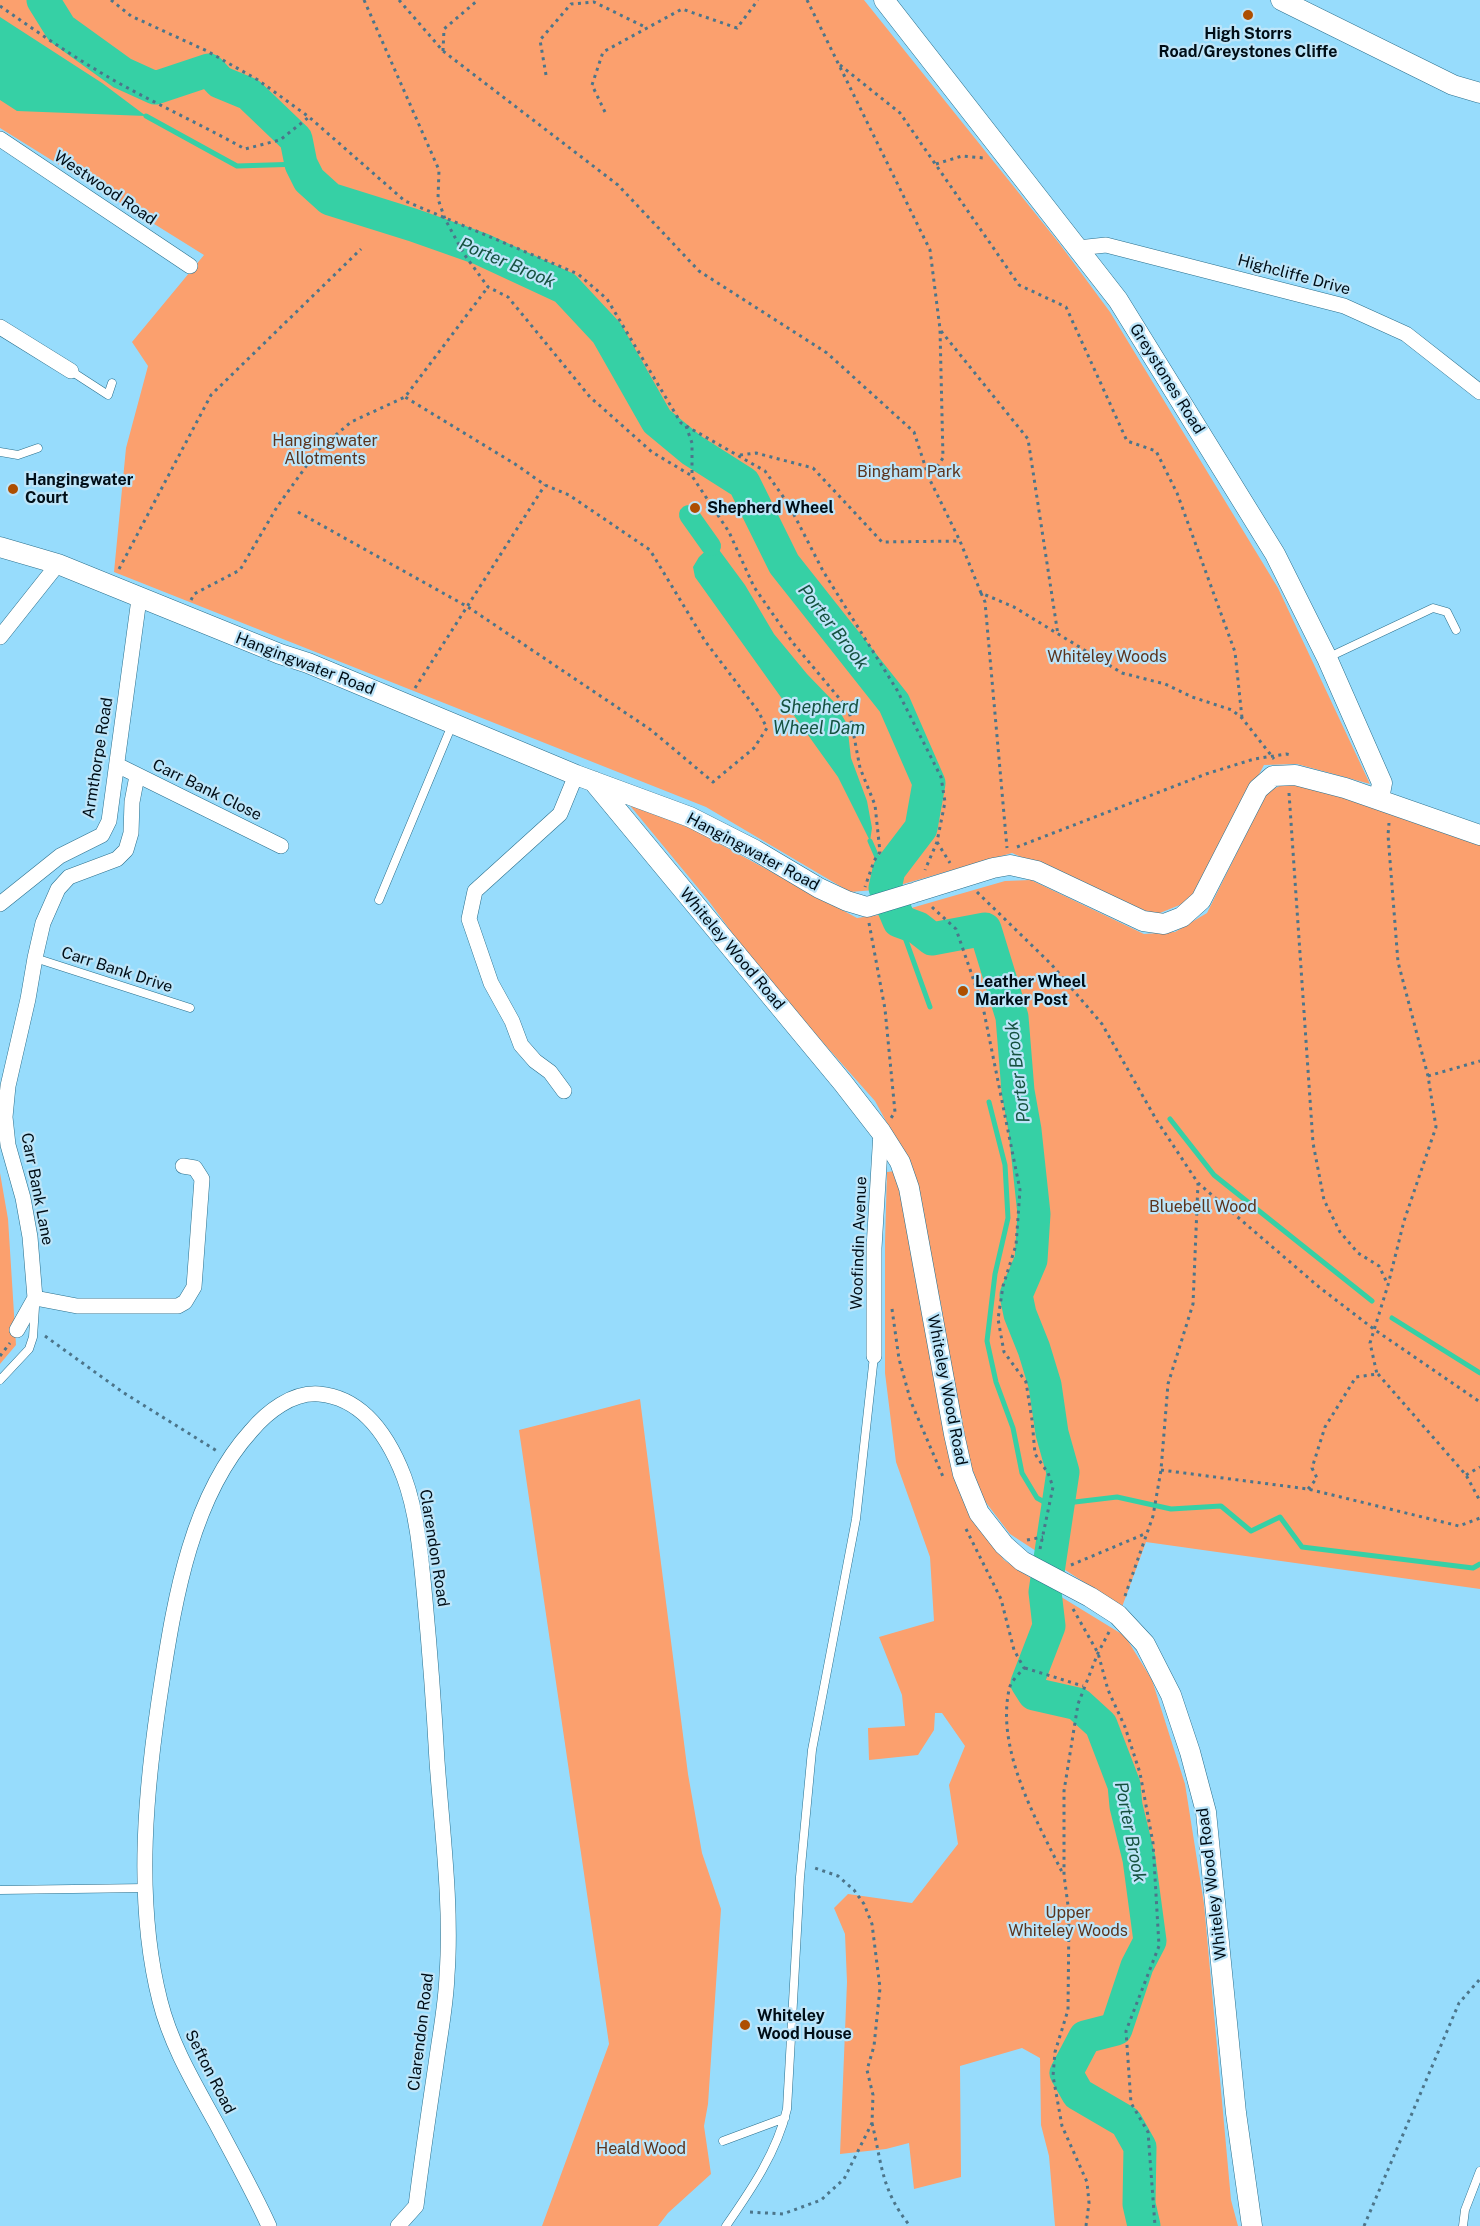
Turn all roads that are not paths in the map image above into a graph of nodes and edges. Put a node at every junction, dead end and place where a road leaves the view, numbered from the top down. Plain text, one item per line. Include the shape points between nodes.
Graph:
1 (884, 0) edge
2 (1281, 0) edge
3 (1480, 93) edge
4 (0, 139) edge
5 (1078, 248) junction
6 (190, 266) dead end
7 (0, 327) edge
8 (71, 371) joint
9 (112, 383) dead end
10 (1480, 392) edge
11 (38, 448) dead end
12 (0, 452) edge
13 (0, 548) edge
14 (58, 564) junction
15 (139, 598) junction
16 (1456, 630) dead end
17 (0, 637) edge
18 (1327, 658) junction
19 (453, 724) junction
20 (117, 765) junction
21 (137, 776) junction
22 (584, 778) junction
23 (1384, 801) junction
24 (1480, 835) edge
25 (281, 846) dead end
26 (379, 900) dead end
27 (0, 904) edge
28 (35, 958) junction
29 (190, 1008) dead end
30 (564, 1091) dead end
31 (881, 1132) junction
32 (183, 1166) dead end
33 (35, 1298) junction
34 (16, 1330) dead end
35 (874, 1356) joint
36 (0, 1380) edge
37 (146, 1888) junction
38 (0, 1890) edge
39 (785, 2118) junction
40 (723, 2141) dead end
41 (1480, 2171) edge
42 (269, 2226) edge
43 (398, 2226) edge
44 (726, 2226) edge
45 (1252, 2226) edge
46 (1463, 2226) edge

1 - 5 street, Greystones Road
2 - 3 street via 1453,85
4 - 6 street, Westwood Road
5 - 10 street, Highcliffe Drive via 1106,245 1344,306 1406,333
5 - 18 street, Greystones Road via 1118,300 1275,554
7 - 8 street
8 - 9 lane via 108,395
11 - 12 lane via 18,455
13 - 14 street, Hangingwater Road
14 - 15 street, Hangingwater Road
14 - 17 street
15 - 19 street, Hangingwater Road
15 - 20 street, Armthorpe Road
16 - 18 lane via 1447,612 1433,608
18 - 23 street, Greystones Road via 1382,783
19 - 22 street, Hangingwater Road
19 - 26 lane
20 - 21 street, Carr Bank Close
20 - 27 street, Armthorpe Road via 109,821 102,835 60,856
21 - 25 street, Carr Bank Close
21 - 28 street, Carr Bank Lane via 126,850 117,859 69,877 58,889 43,923
22 - 23 street, Hangingwater Road via 690,817 819,888 863,906 1010,865 1037,871 1143,921 1164,924 1182,917 1201,900 1258,789 1273,776 1295,775
22 - 30 street via 560,814 475,891 469,919 491,983 521,1045
22 - 31 street, Whiteley Wood Road
23 - 24 street
28 - 29 lane, Carr Bank Drive
28 - 33 street, Carr Bank Lane via 5,1117 30,1237
31 - 35 street, Woofindin Avenue via 874,1248
31 - 45 street, Whiteley Wood Road via 900,1162 909,1188 963,1474 979,1513 1022,1561 1050,1570 1118,1615 1145,1644 1171,1695 1206,1812 1236,2113
32 - 33 street via 195,1168 202,1179 194,1287 185,1302 177,1306 77,1306
33 - 34 street
33 - 36 lane via 29,1349
35 - 39 lane via 856,1519 812,1750
37 - 38 lane
37 - 42 street, Sefton Road via 150,1946 172,2042
37 - 43 street, Clarendon Road via 151,1762 170,1630 183,1571 200,1521 229,1458 262,1418 298,1396 317,1394 334,1398 366,1413 392,1449 404,1478 422,1574 432,1680 449,1948 416,2206
39 - 40 lane
39 - 44 lane via 773,2150
41 - 46 lane

